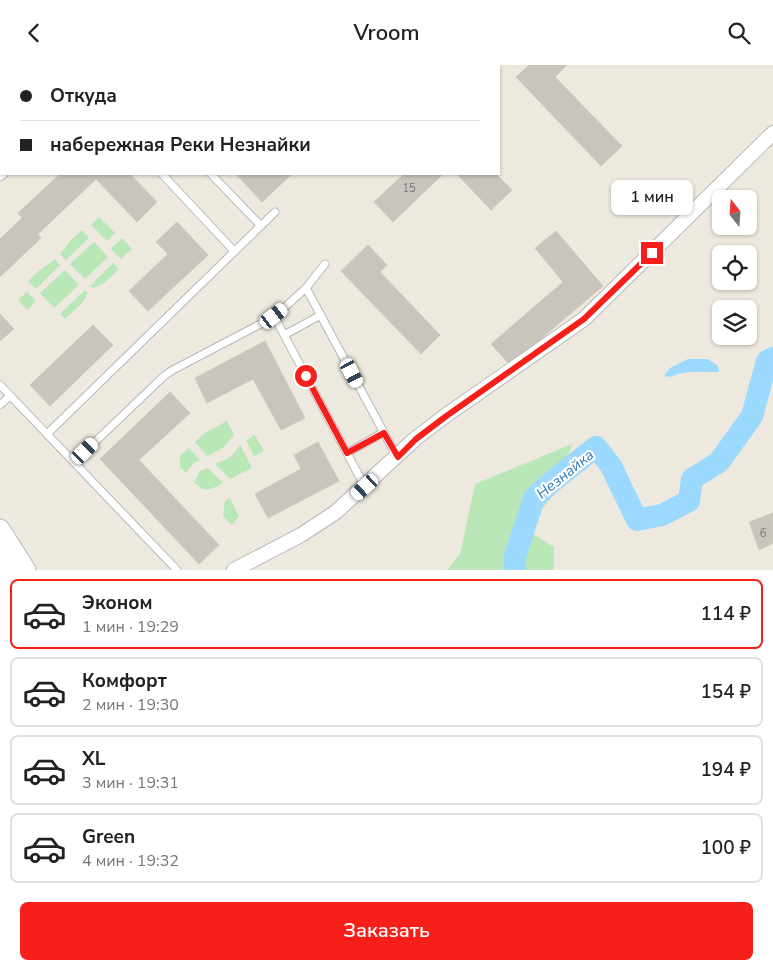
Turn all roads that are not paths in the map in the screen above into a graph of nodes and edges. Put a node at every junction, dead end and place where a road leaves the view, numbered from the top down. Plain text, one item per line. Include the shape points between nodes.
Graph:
1 (773, 133) edge
2 (163, 175) edge
3 (212, 175) edge
4 (275, 213) dead end
5 (261, 226) junction
6 (234, 251) junction
7 (325, 265) dead end
8 (306, 288) junction
9 (321, 315) junction
10 (274, 316) junction
11 (284, 335) junction
12 (0, 385) edge
13 (10, 396) junction
14 (0, 405) edge
15 (384, 433) junction
16 (46, 434) junction
17 (347, 453) junction
18 (398, 457) junction
19 (74, 462) junction
20 (365, 487) junction
21 (0, 529) edge
22 (0, 556) edge
23 (8, 570) edge
24 (26, 570) edge
25 (177, 570) edge
26 (234, 570) edge

1 - 18 street via 584,319 445,417
2 - 6 lane
3 - 5 lane
4 - 5 lane
5 - 6 lane
6 - 16 lane
7 - 8 lane
8 - 9 lane
8 - 10 lane
9 - 11 lane
9 - 15 lane
10 - 11 lane
10 - 19 lane via 163,377
11 - 17 lane
12 - 13 lane
13 - 14 lane
13 - 16 lane
15 - 17 lane
15 - 18 lane
16 - 19 lane
17 - 20 lane
18 - 20 street
19 - 25 lane
20 - 26 street via 336,512 301,535
21 - 24 main road
22 - 23 main road

